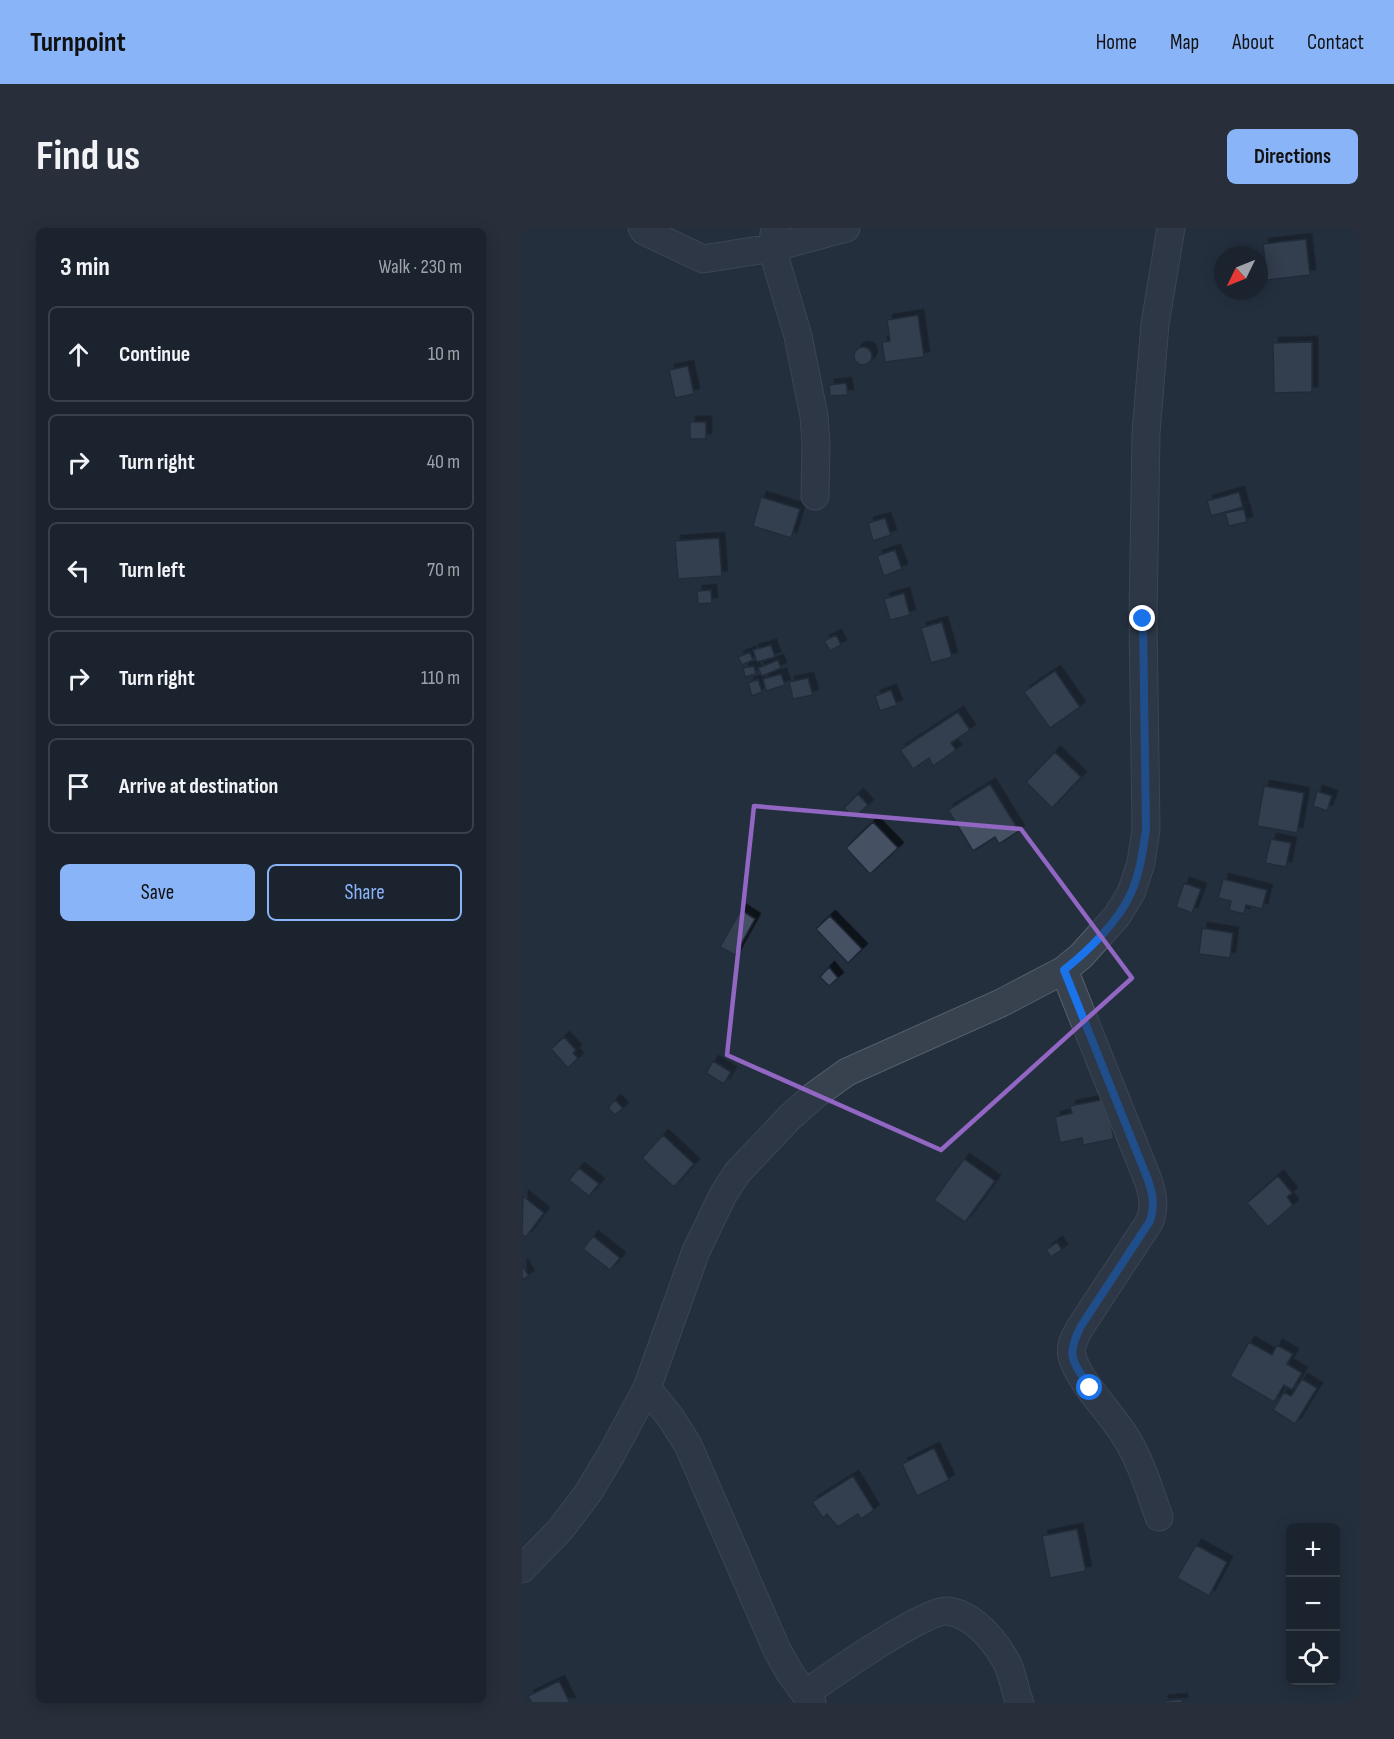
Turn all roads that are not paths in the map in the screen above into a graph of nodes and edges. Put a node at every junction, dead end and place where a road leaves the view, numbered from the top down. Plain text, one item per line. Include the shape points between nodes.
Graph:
1 (642, 228) edge
2 (846, 228) edge
3 (1171, 228) edge
4 (774, 238) edge
5 (815, 496) dead end
6 (1064, 970) junction
7 (647, 1388) junction
8 (1159, 1517) dead end
9 (522, 1569) edge
10 (809, 1698) edge
11 (1020, 1703) edge

1 - 4 street via 703,259
2 - 4 street
3 - 6 street via 1155,324 1146,433 1146,829 1131,893 1117,916
4 - 5 street via 813,407
6 - 7 street via 1001,1004 848,1072 790,1117 737,1173 723,1195 696,1251
6 - 8 street via 1148,1180 1154,1210 1081,1326 1071,1353 1090,1388 1124,1434 1146,1477
7 - 9 street via 588,1493 560,1530
7 - 10 street via 688,1445 777,1650
10 - 11 street via 868,1651 929,1616 949,1611 976,1624 1004,1656

